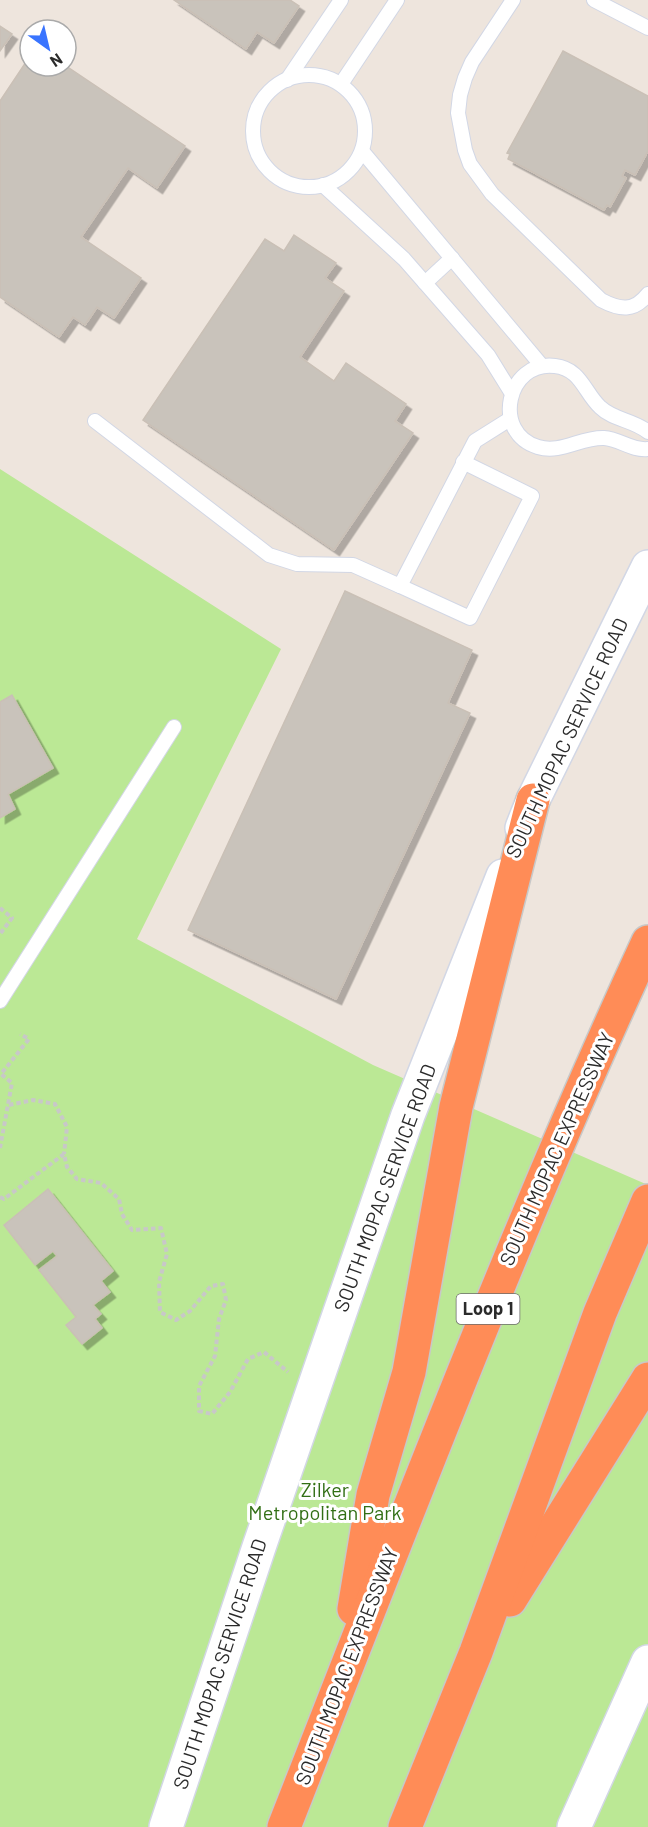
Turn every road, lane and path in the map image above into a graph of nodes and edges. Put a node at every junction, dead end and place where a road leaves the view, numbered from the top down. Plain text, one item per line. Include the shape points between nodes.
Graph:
1 (341, 0) edge
2 (397, 0) edge
3 (513, 0) edge
4 (594, 0) edge
5 (648, 28) edge
6 (286, 80) junction
7 (341, 84) junction
8 (362, 152) junction
9 (323, 186) junction
10 (452, 258) junction
11 (425, 283) junction
12 (648, 294) edge
13 (542, 366) junction
14 (512, 392) junction
15 (510, 419) junction
16 (95, 421) dead end
17 (648, 432) edge
18 (648, 449) edge
19 (463, 462) junction
20 (648, 567) edge
21 (400, 586) junction
22 (174, 727) dead end
23 (533, 800) junction
24 (0, 908) edge
25 (0, 934) edge
26 (648, 942) edge
27 (0, 1001) edge
28 (21, 1034) dead end
29 (1, 1075) edge
30 (9, 1105) junction
31 (0, 1148) edge
32 (64, 1154) junction
33 (0, 1197) edge
34 (648, 1201) edge
35 (293, 1376) dead end
36 (648, 1379) edge
37 (476, 1652) junction
38 (648, 1662) edge
39 (341, 1683) junction
40 (166, 1827) edge
41 (284, 1827) edge
42 (405, 1827) edge
43 (574, 1827) edge

1 - 6 lane
2 - 7 lane
3 - 12 lane via 472,62 460,95 461,134 470,164 492,194 601,300 622,308 631,307
4 - 5 lane
6 - 7 lane via 305,75
6 - 9 lane via 271,90 254,122 259,157 284,182 302,187
7 - 8 lane via 355,97 363,114 366,133
8 - 9 lane via 352,168
8 - 10 lane
9 - 11 lane
10 - 11 lane
10 - 13 lane
11 - 14 lane via 488,355
13 - 14 lane via 529,371
13 - 17 lane via 569,370 580,378 602,409
14 - 15 lane
15 - 18 lane via 516,432 538,447 552,449 590,438 608,438 640,450
15 - 19 lane via 475,441
16 - 21 lane via 269,555 297,564 353,565
19 - 21 lane
19 - 21 lane via 532,496 470,618
20 - 23 main road, SOUTH MOPAC SERVICE ROAD
22 - 27 lane
23 - 39 highway via 456,1107 409,1372 373,1495
23 - 40 main road, SOUTH MOPAC SERVICE ROAD via 408,1115
24 - 25 path via 12,918
26 - 39 highway, SOUTH MOPAC EXPRESSWAY / Loop 1 via 503,1271
28 - 29 path via 29,1039
29 - 30 path via 12,1083
30 - 31 path
30 - 32 path via 33,1100 55,1104 67,1127
32 - 33 path via 4,1199
32 - 35 path via 67,1167 77,1179 100,1183 119,1199 122,1214 132,1230 161,1228 167,1254 159,1282 160,1312 176,1320 190,1311 211,1286 223,1284 226,1300 219,1319 215,1356 199,1386 199,1411 212,1414 230,1392 248,1359 264,1352
34 - 37 highway via 600,1314
36 - 37 highway
37 - 42 highway
38 - 43 main road
39 - 41 highway, SOUTH MOPAC EXPRESSWAY / Loop 1

